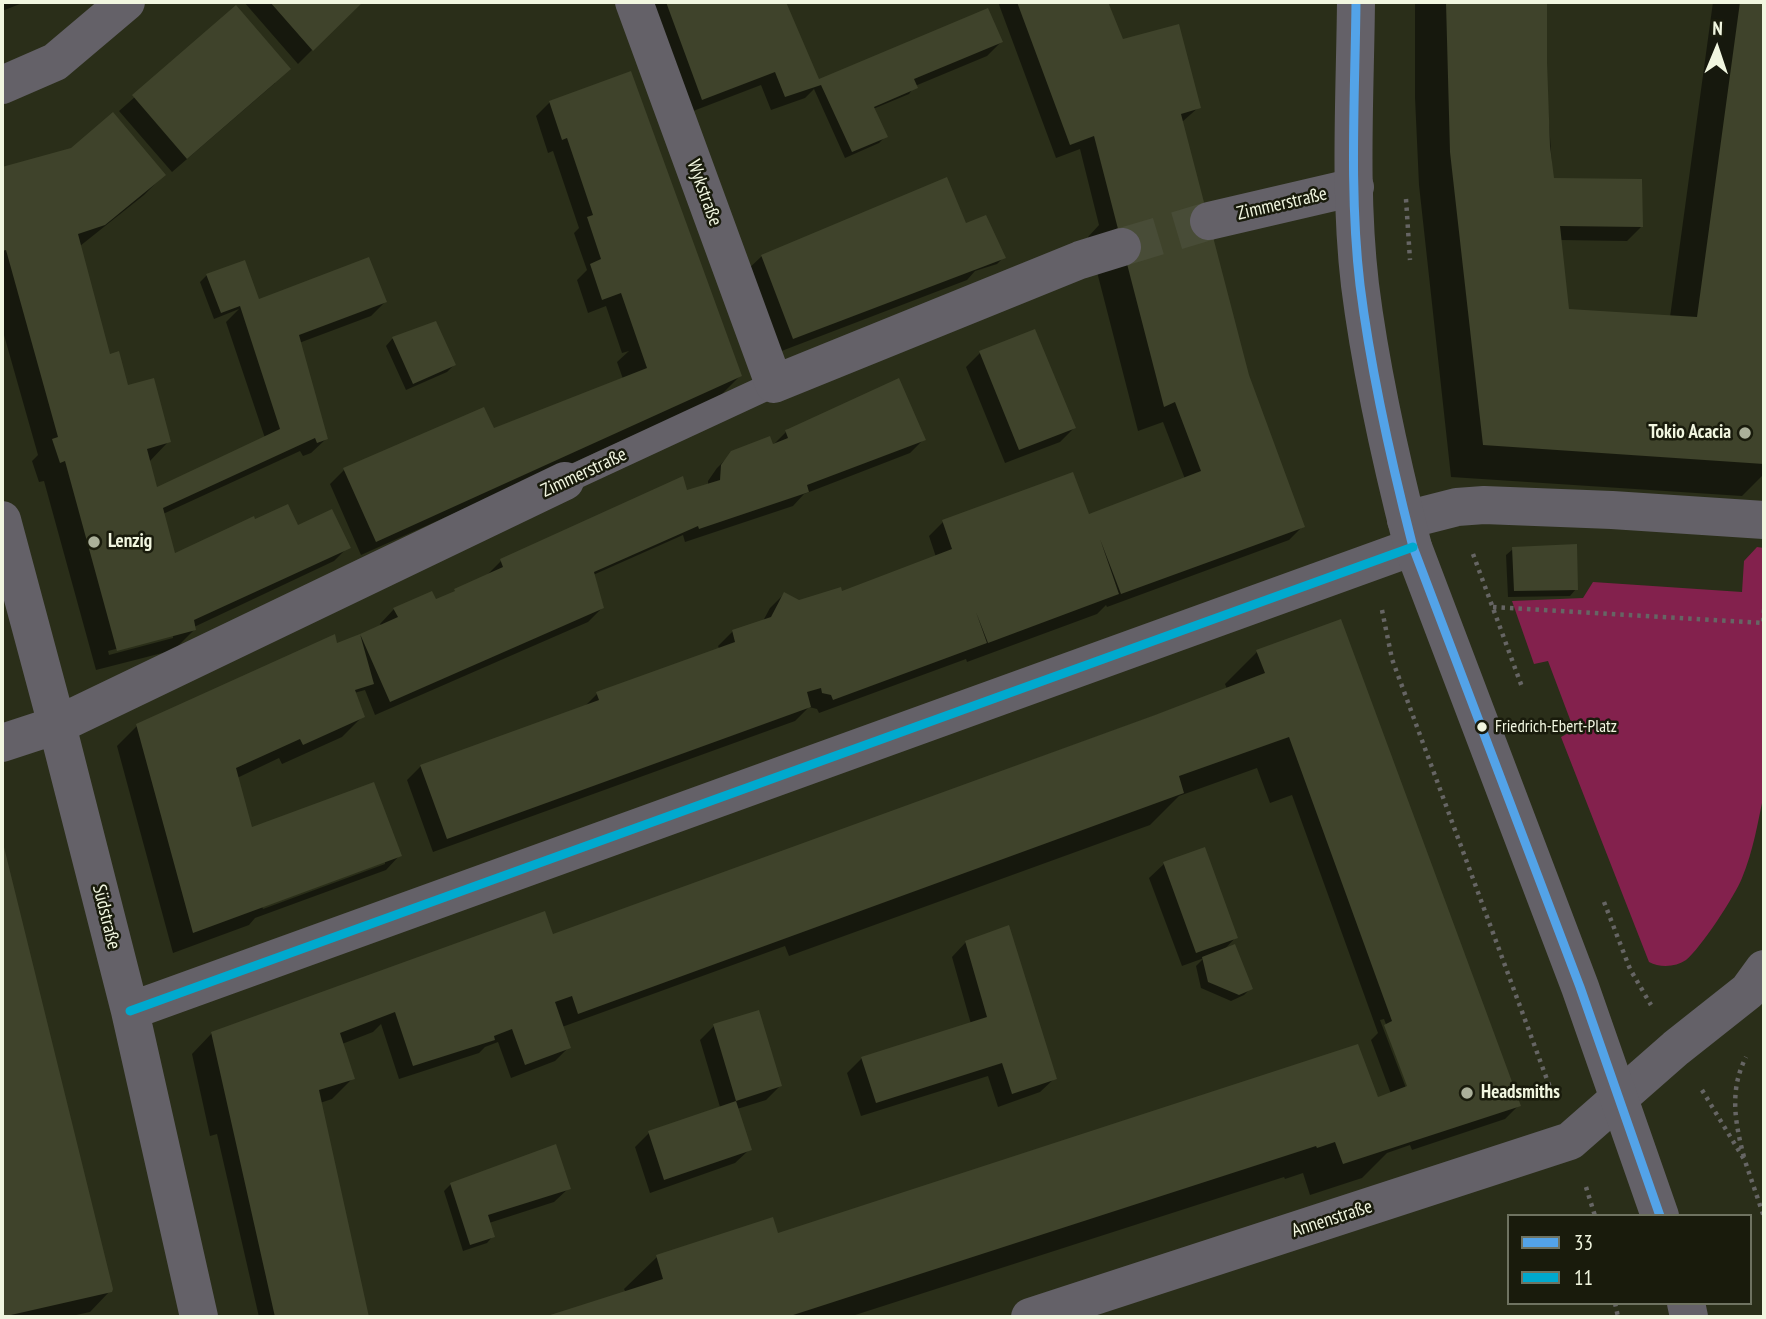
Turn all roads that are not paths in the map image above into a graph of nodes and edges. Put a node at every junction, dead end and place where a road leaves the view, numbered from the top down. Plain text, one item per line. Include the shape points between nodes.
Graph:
1 (126, 2) edge
2 (634, 2) edge
3 (1356, 2) edge
4 (2, 85) edge
5 (1354, 187) junction
6 (1209, 221) tunnel mouth
7 (1122, 247) tunnel mouth
8 (774, 384) junction
9 (565, 481) joint
10 (2, 520) edge
11 (1764, 520) edge
12 (1409, 534) junction
13 (57, 725) junction
14 (2, 743) edge
15 (1764, 969) edge
16 (130, 1011) junction
17 (1619, 1095) junction
18 (1659, 1214) edge
19 (199, 1317) edge
20 (1030, 1317) edge

1 - 4 street via 55,62
2 - 8 street, Wykstraße
3 - 5 street
5 - 6 street, Zimmerstraße
5 - 12 street via 1370,351
7 - 8 street, Zimmerstraße
8 - 9 lane, Zimmerstraße
9 - 13 street, Zimmerstraße
10 - 13 street, Südstraße
11 - 12 street via 1485,505 1457,507
12 - 16 street
12 - 17 street
13 - 14 street, Zimmerstraße
13 - 16 street, Südstraße
15 - 17 street, Annenstraße via 1748,991
16 - 19 street, Südstraße
17 - 18 street
17 - 20 street, Annenstraße via 1570,1141

